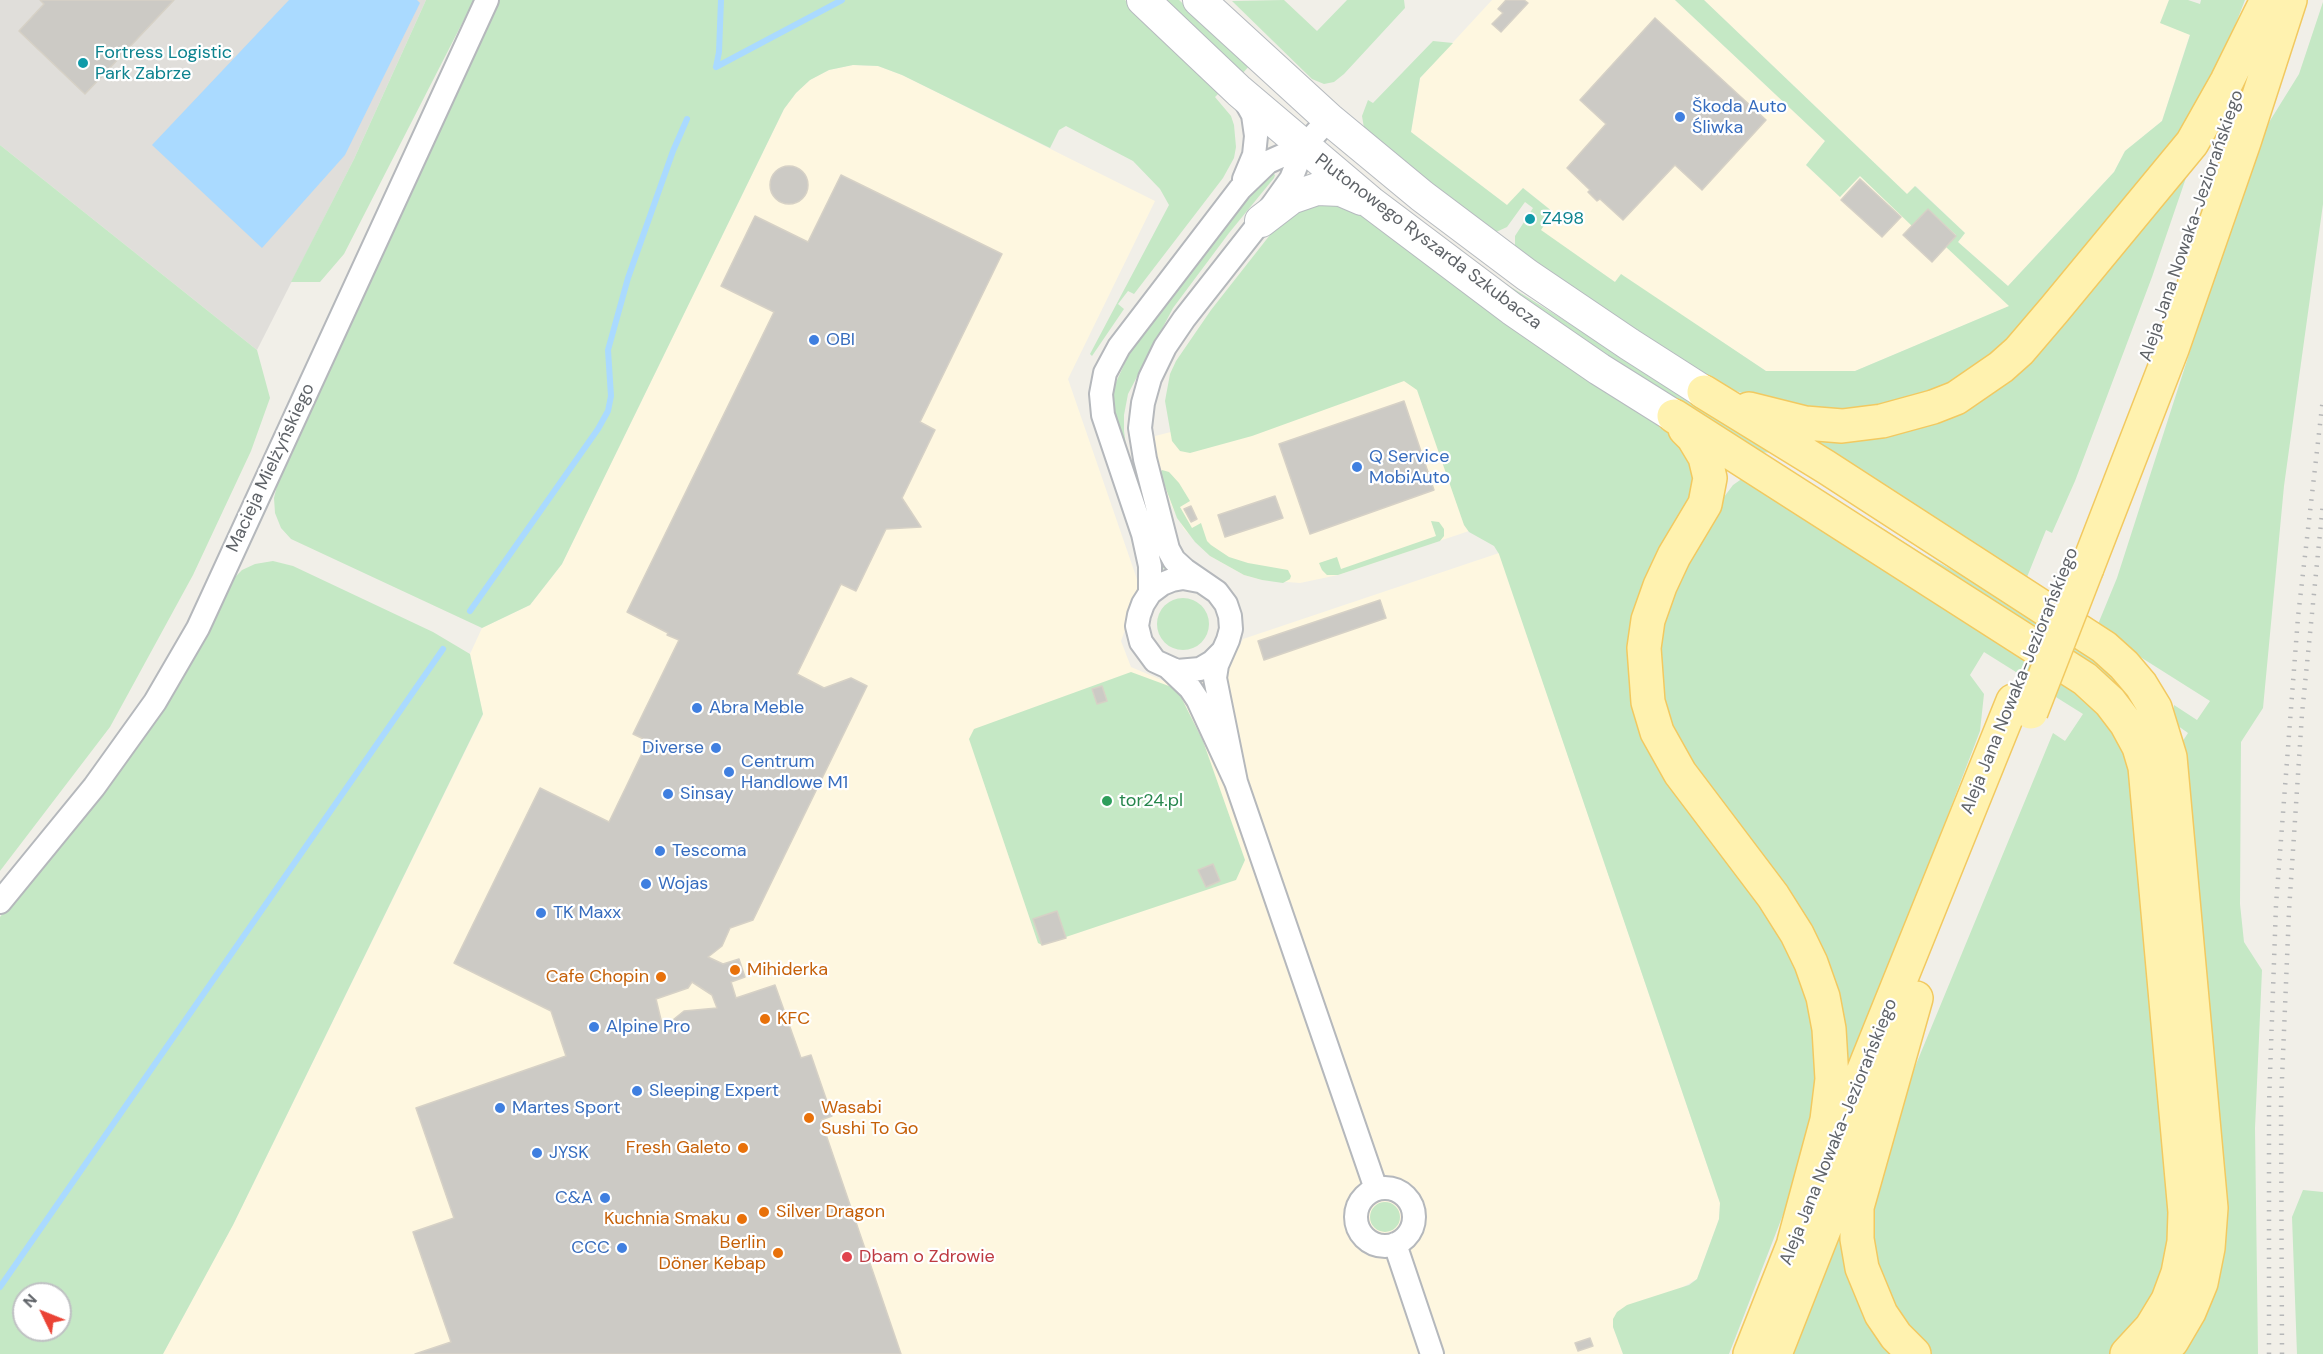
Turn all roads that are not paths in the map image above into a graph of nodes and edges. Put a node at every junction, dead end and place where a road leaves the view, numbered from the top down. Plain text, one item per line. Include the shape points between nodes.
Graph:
1 (487, 0) edge
2 (1143, 0) edge
3 (1199, 0) edge
4 (2268, 0) edge
5 (2290, 0) edge
6 (1239, 91) junction
7 (1329, 119) junction
8 (1304, 146) junction
9 (1240, 189) junction
10 (1370, 202) junction
11 (1261, 221) junction
12 (1629, 344) junction
13 (1704, 392) junction
14 (1674, 416) junction
15 (1826, 467) junction
16 (1755, 468) junction
17 (1705, 504) junction
18 (2078, 562) junction
19 (1199, 580) junction
20 (1150, 593) junction
21 (1223, 651) junction
22 (1170, 668) junction
23 (2022, 706) junction
24 (1236, 782) junction
25 (0, 902) edge
26 (1916, 998) junction
27 (1376, 1189) junction
28 (1794, 1242) junction
29 (1395, 1244) junction
30 (1432, 1354) edge
31 (1750, 1354) edge
32 (1775, 1354) edge
33 (1914, 1354) edge
34 (2127, 1354) edge
35 (2160, 1354) edge

1 - 25 street, Macieja Mielżyńskiego via 198,628 155,702 94,787
2 - 6 street, Plutonowego Ryszarda Szkubacza
3 - 7 street, Plutonowego Ryszarda Szkubacza
4 - 13 main road via 2192,143 2019,351 1979,384 1933,407 1882,421 1842,426 1805,423 1756,411
4 - 18 main road, Aleja Jana Nowaka-Jeziorańskiego
5 - 18 main road, Aleja Jana Nowaka-Jeziorańskiego via 2172,349
6 - 8 street, Plutonowego Ryszarda Szkubacza
6 - 9 street via 1253,115 1256,136 1254,155
7 - 8 street
7 - 12 street, Plutonowego Ryszarda Szkubacza via 1527,275
8 - 9 street via 1268,162
8 - 10 street, Plutonowego Ryszarda Szkubacza
8 - 11 street via 1291,179
8 - 12 street via 1334,150 1347,157 1471,252
9 - 20 street via 1119,347 1105,373 1103,415 1143,534 1150,566
10 - 11 street via 1341,190 1317,189 1291,198
10 - 14 street, Plutonowego Ryszarda Szkubacza via 1512,309
11 - 19 street via 1165,347 1143,404 1140,428 1163,533 1174,560
12 - 13 street, Plutonowego Ryszarda Szkubacza
13 - 15 main road
14 - 16 main road
14 - 17 main road via 1706,457 1710,478
15 - 16 main road via 1793,463
15 - 35 main road via 2104,647 2141,685 2158,716 2170,757 2211,1208 2201,1283 2189,1312
16 - 17 main road via 1729,478
16 - 34 main road via 2085,679 2110,702 2139,747 2146,779 2185,1212 2184,1242 2169,1300
17 - 28 main road via 1674,556 1648,620 1644,648 1648,702 1657,732 1680,773 1797,934 1823,997 1832,1079 1829,1110
18 - 23 main road, Aleja Jana Nowaka-Jeziorańskiego
19 - 20 street via 1172,580
19 - 21 street via 1226,604 1231,629
20 - 22 street via 1138,615 1141,642 1155,661
21 - 22 street via 1200,669
21 - 24 street via 1215,678
22 - 24 street via 1198,700
23 - 26 main road, Aleja Jana Nowaka-Jeziorańskiego
23 - 28 main road, Aleja Jana Nowaka-Jeziorańskiego
24 - 27 street
26 - 32 main road, Aleja Jana Nowaka-Jeziorańskiego
26 - 33 main road via 1857,1207 1857,1239 1869,1288 1896,1336
27 - 29 street via 1385,1187 1402,1192 1413,1207 1415,1216 1409,1233
27 - 29 street via 1361,1200 1357,1226 1377,1245
28 - 31 main road, Aleja Jana Nowaka-Jeziorańskiego
29 - 30 street

